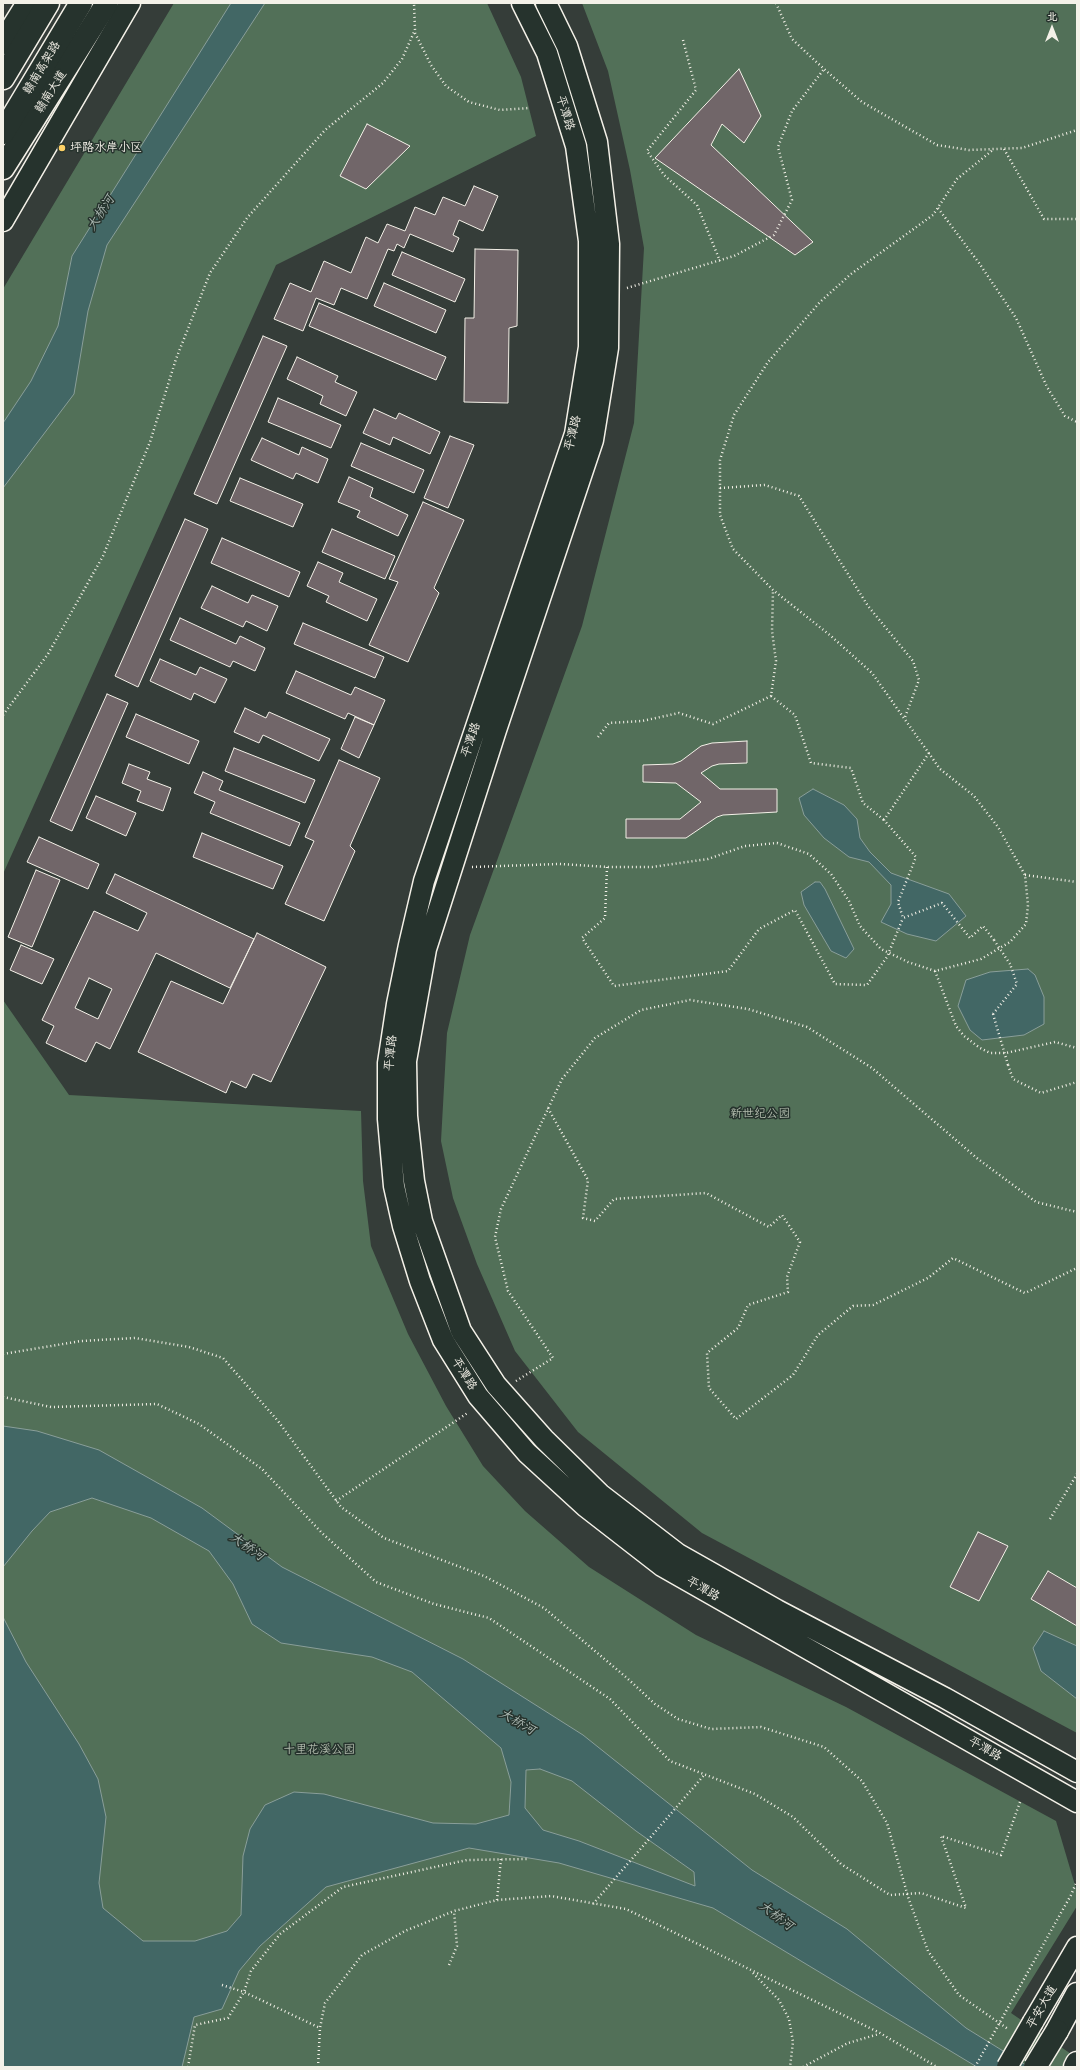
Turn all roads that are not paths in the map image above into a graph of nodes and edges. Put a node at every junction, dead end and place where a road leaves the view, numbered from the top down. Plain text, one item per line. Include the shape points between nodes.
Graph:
1 (19, 3) edge
2 (28, 3) edge
3 (48, 3) edge
4 (81, 3) edge
5 (130, 3) edge
6 (522, 3) edge
7 (546, 3) edge
8 (107, 16) edge
9 (3, 18) edge
10 (3, 43) edge
11 (3, 78) edge
12 (3, 133) edge
13 (3, 168) edge
14 (3, 221) edge
15 (1077, 1772) edge
16 (1077, 1802) edge
17 (1077, 1947) edge
18 (1077, 1994) edge
19 (1077, 2063) edge
20 (1007, 2067) edge
21 (1034, 2067) edge
22 (1075, 2067) edge

1 - 9 main road
2 - 10 main road
3 - 11 main road
4 - 12 main road, 赣南高架路
5 - 8 main road
6 - 16 main road, 平潭路 via 547,53 576,146 589,241 589,347 575,434 424,881 397,1004 388,1063 388,1119 394,1186 402,1226 420,1282 443,1340 483,1402 527,1453 586,1506 662,1566
7 - 15 main road, 平潭路 via 567,46 597,142 610,244 608,348 593,440 426,949 406,1062 406,1116 422,1221 461,1331 501,1390 544,1439 600,1494 678,1554
8 - 13 main road, 赣南大道
8 - 14 main road
17 - 20 main road, 平安大道, bridge
18 - 21 main road, 平安大道, bridge
19 - 22 main road

